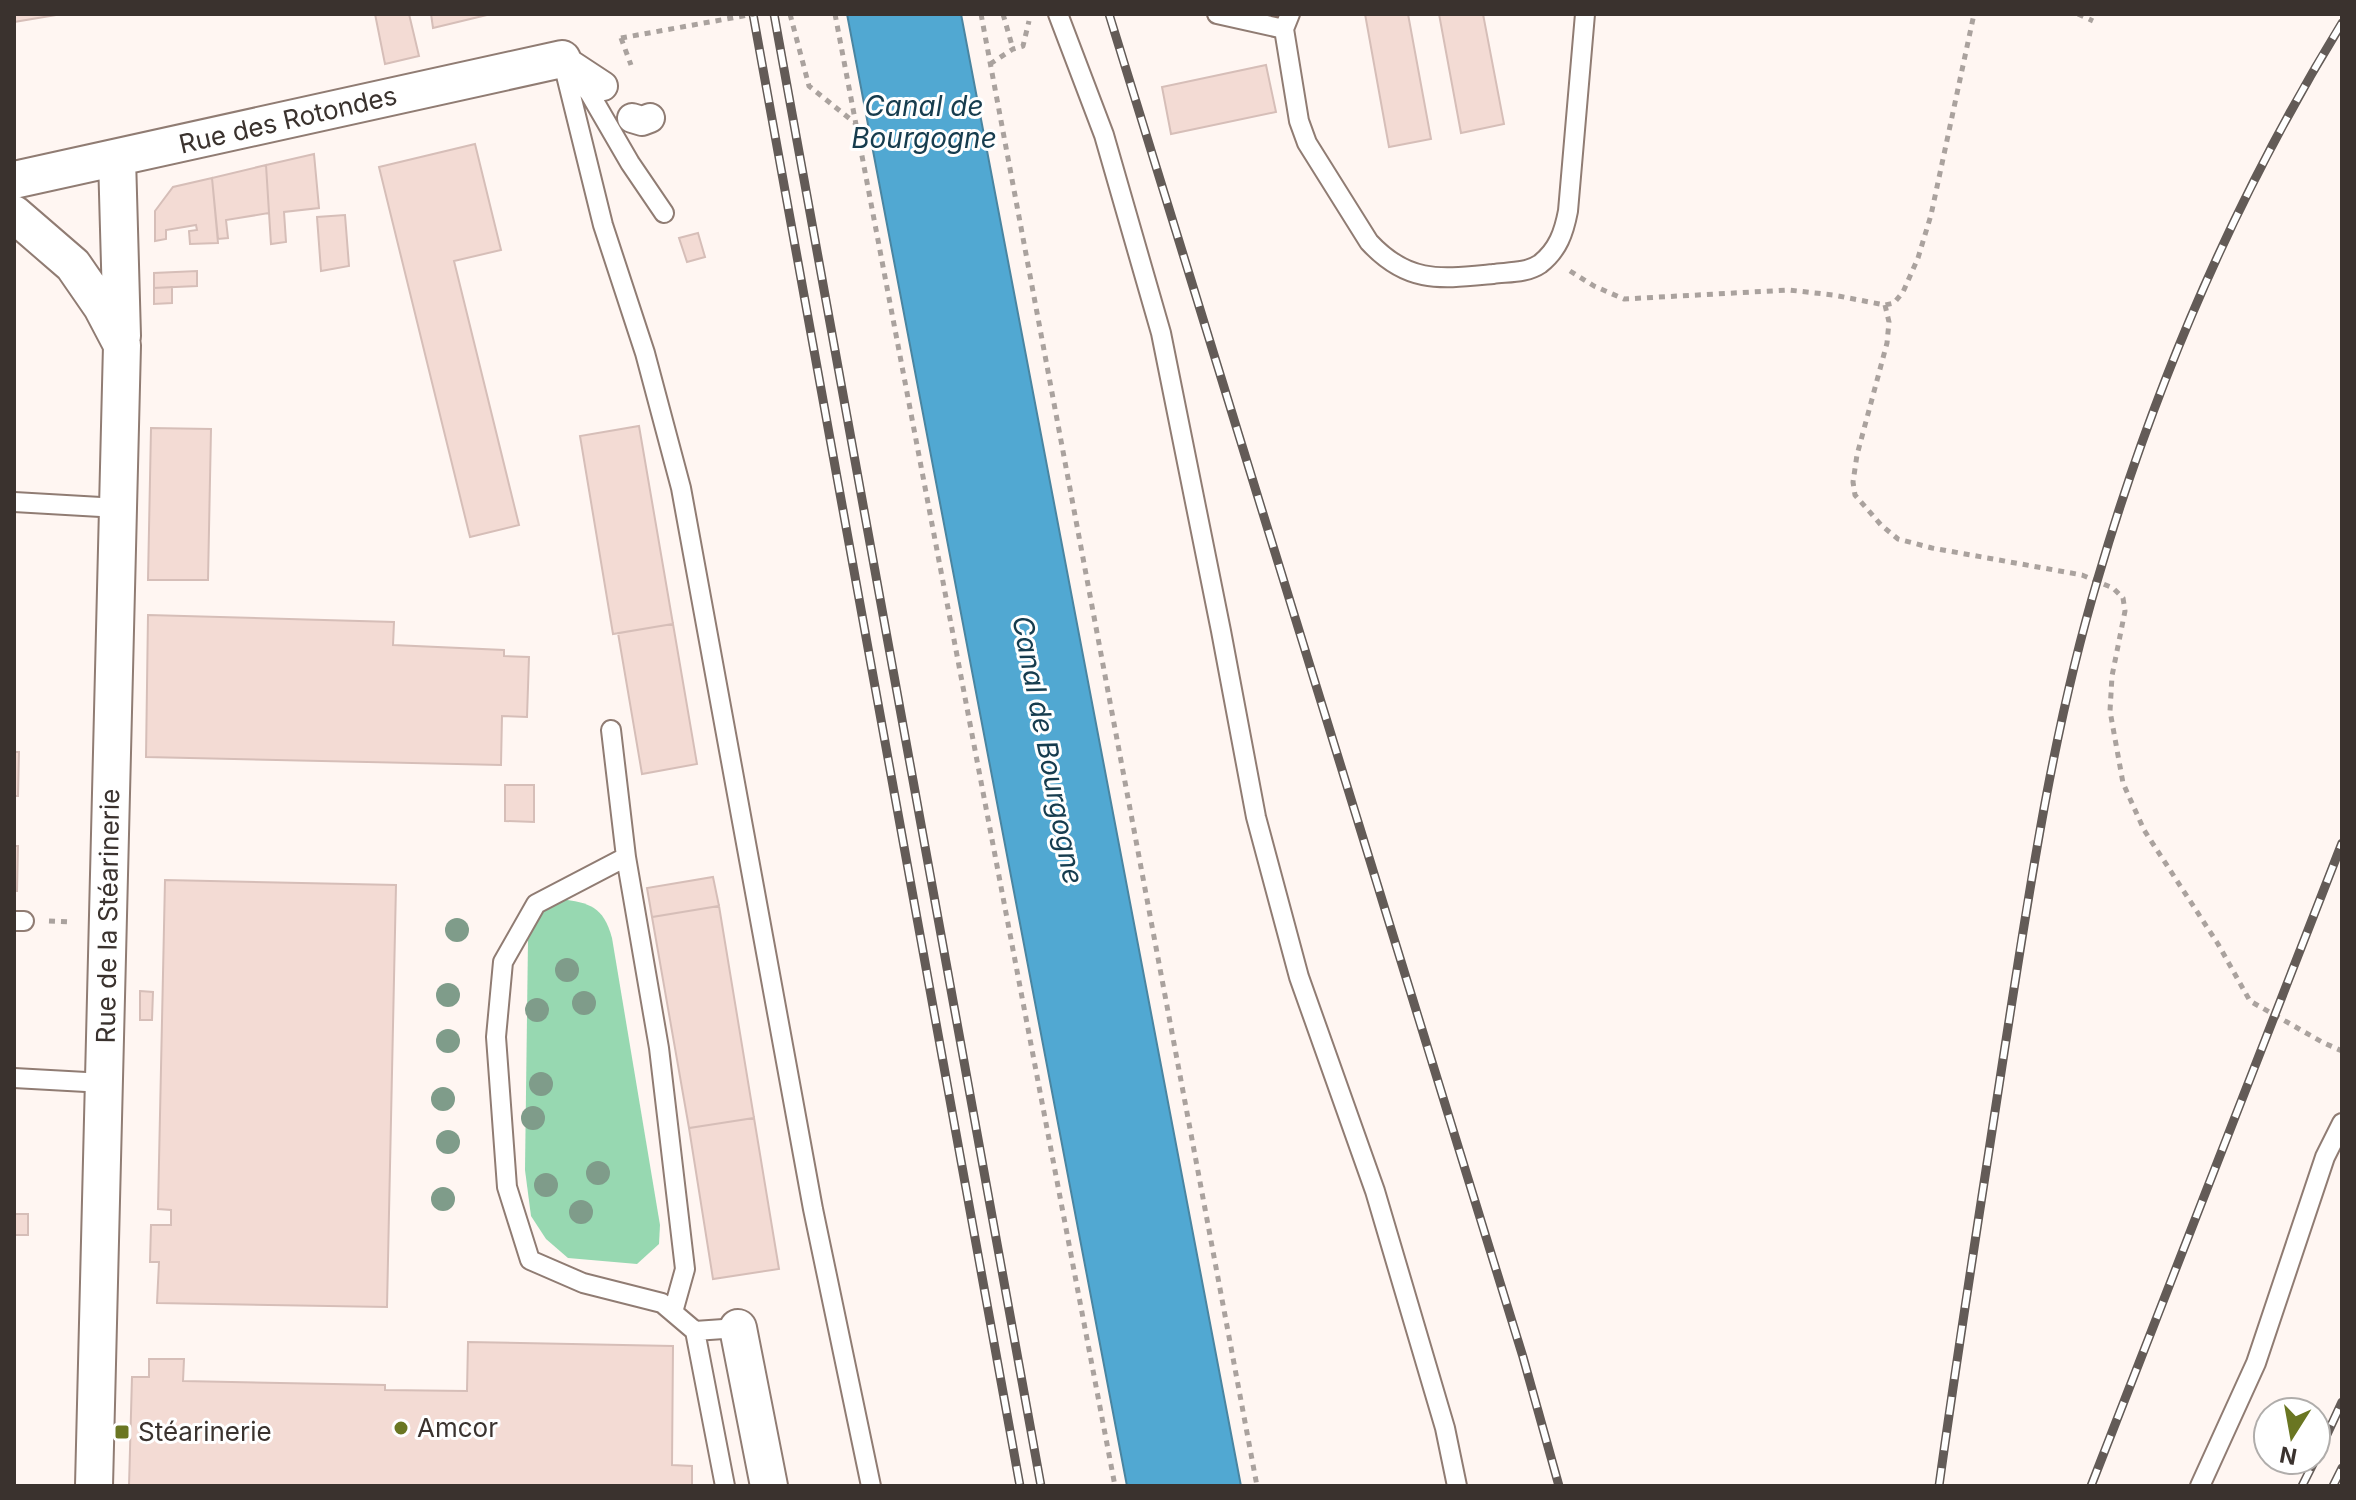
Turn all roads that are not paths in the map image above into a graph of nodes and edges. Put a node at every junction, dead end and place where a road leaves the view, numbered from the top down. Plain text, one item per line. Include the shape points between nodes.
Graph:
1 (1058, 14) edge
2 (1217, 14) edge
3 (1585, 14) edge
4 (1287, 22) edge
5 (562, 59) junction
6 (603, 86) dead end
7 (117, 158) junction
8 (14, 180) edge
9 (664, 213) dead end
10 (14, 214) edge
11 (122, 345) junction
12 (14, 502) edge
13 (118, 508) junction
14 (611, 730) dead end
15 (626, 857) junction
16 (14, 1078) edge
17 (104, 1083) junction
18 (2342, 1123) edge
19 (673, 1312) junction
20 (738, 1328) joint
21 (695, 1331) junction
22 (94, 1486) edge
23 (725, 1486) edge
24 (769, 1486) edge
25 (871, 1486) edge
26 (1457, 1486) edge
27 (2200, 1486) edge

1 - 26 lane via 1104,135 1161,333 1256,817 1299,977 1375,1191
2 - 4 lane
3 - 4 lane via 1568,211 1558,244 1537,266 1522,271 1448,278 1418,275 1391,263 1369,242 1307,143 1299,121
5 - 6 street
5 - 7 street, Rue des Rotondes
5 - 9 lane via 590,94
5 - 25 lane via 603,225 681,488 813,1209
7 - 8 street, Rue des Rotondes
7 - 11 street, Rue de la Stéarinerie
10 - 11 street, Rue de la Stéarinerie via 73,265
11 - 13 street, Rue de la Stéarinerie
12 - 13 lane
13 - 17 street, Rue de la Stéarinerie
14 - 15 lane
15 - 19 lane via 659,1048 685,1269
15 - 19 lane via 536,904 503,962 496,1037 507,1187 530,1260 583,1283 662,1303
16 - 17 lane
17 - 22 street, Rue de la Stéarinerie
18 - 27 lane via 2325,1157 2256,1363
19 - 21 lane
20 - 21 lane
20 - 24 street
21 - 23 lane

